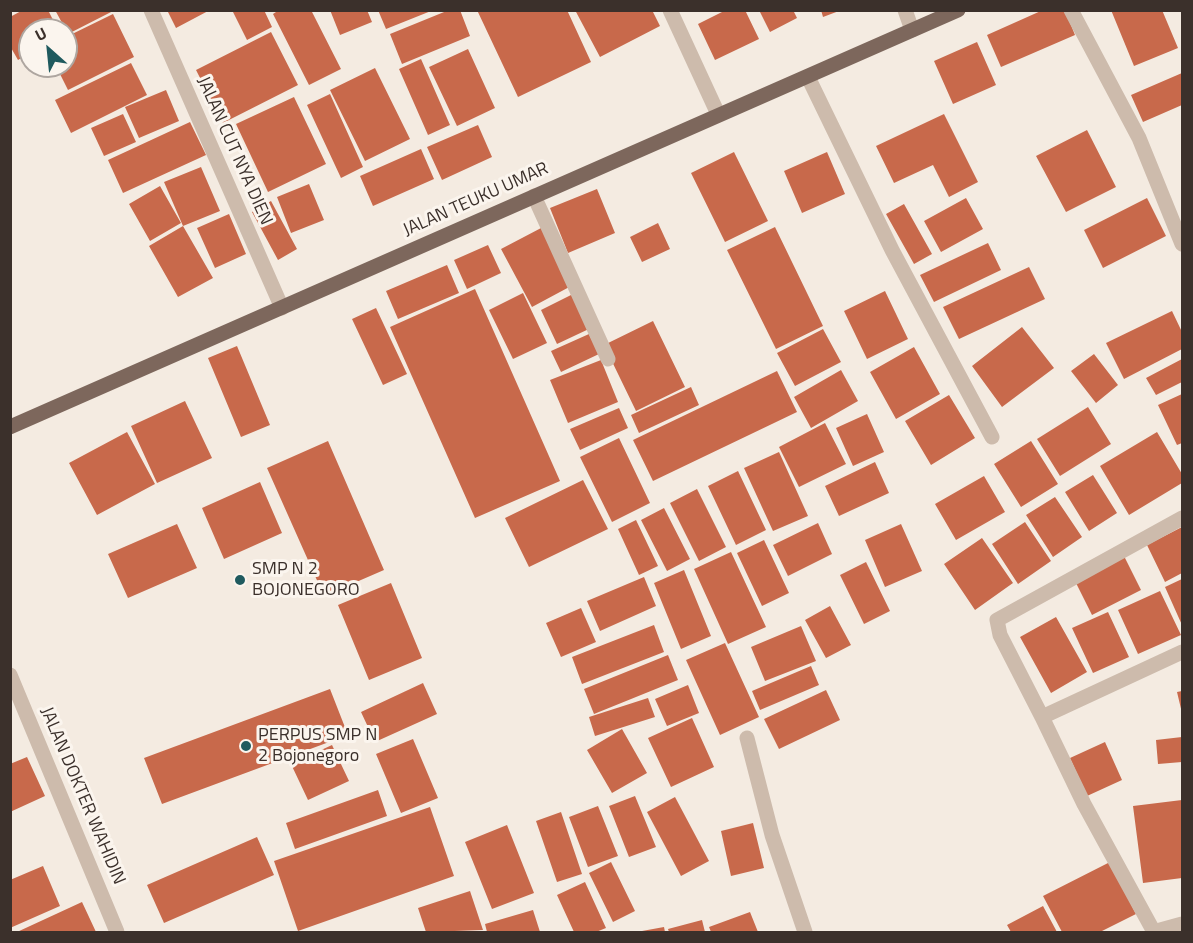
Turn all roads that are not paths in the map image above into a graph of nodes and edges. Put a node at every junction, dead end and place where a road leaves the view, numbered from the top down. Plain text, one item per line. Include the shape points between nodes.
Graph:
1 (151, 10) edge
2 (670, 10) edge
3 (905, 10) edge
4 (958, 10) edge
5 (1071, 10) edge
6 (912, 30) junction
7 (808, 77) junction
8 (718, 114) junction
9 (534, 196) junction
10 (1182, 244) edge
11 (282, 308) junction
12 (608, 359) dead end
13 (10, 427) edge
14 (992, 436) dead end
15 (1182, 518) edge
16 (1182, 652) edge
17 (10, 675) edge
18 (1042, 717) junction
19 (747, 738) dead end
20 (1182, 924) edge
21 (1158, 932) edge
22 (117, 933) edge
23 (806, 933) edge

1 - 11 street, JALAN CUT NYA DIEN
2 - 8 street
3 - 6 street
4 - 6 main road, JALAN TEUKU UMAR
5 - 10 street via 1139,138
6 - 7 main road, JALAN TEUKU UMAR
7 - 8 main road, JALAN TEUKU UMAR
7 - 14 street via 892,250
8 - 9 main road, JALAN TEUKU UMAR
9 - 11 main road, JALAN TEUKU UMAR
9 - 12 street
11 - 13 main road, JALAN TEUKU UMAR
15 - 18 street via 997,620 1000,635
16 - 18 street
17 - 22 street, JALAN DOKTER WAHIDIN
18 - 21 street via 1084,804
19 - 23 street via 772,835
20 - 21 street

